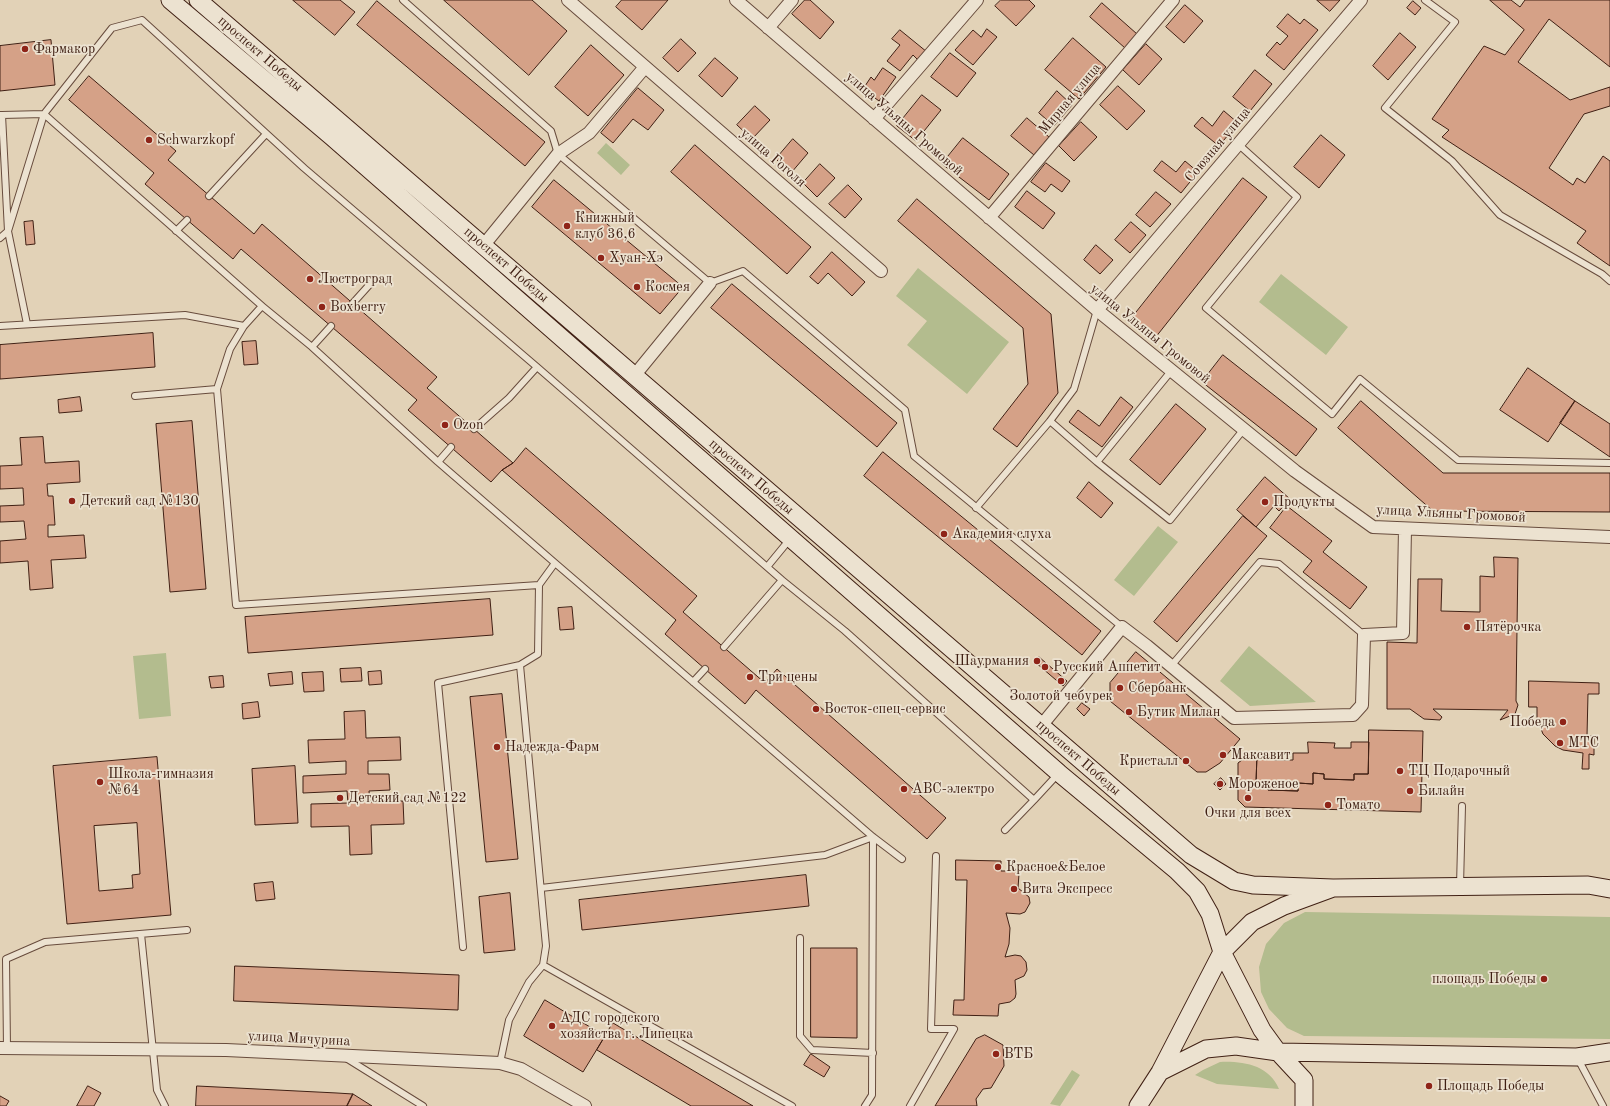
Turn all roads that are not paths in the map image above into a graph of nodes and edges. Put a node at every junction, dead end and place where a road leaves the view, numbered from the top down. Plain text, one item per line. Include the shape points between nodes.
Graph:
1 (170, 0) edge
2 (198, 0) edge
3 (403, 0) edge
4 (568, 0) edge
5 (736, 0) edge
6 (792, 0) edge
7 (977, 0) edge
8 (1173, 0) edge
9 (1361, 0) edge
10 (1425, 0) edge
11 (768, 28) junction
12 (645, 66) junction
13 (44, 114) junction
14 (1, 115) edge
15 (874, 118) junction
16 (266, 134) junction
17 (1238, 144) junction
18 (558, 154) junction
19 (209, 196) dead end
20 (989, 218) junction
21 (187, 220) dead end
22 (8, 231) junction
23 (176, 232) junction
24 (0, 238) edge
25 (483, 246) junction
26 (881, 271) dead end
27 (1610, 281) edge
28 (371, 283) dead end
29 (710, 283) junction
30 (352, 303) dead end
31 (262, 306) junction
32 (1097, 310) junction
33 (27, 324) junction
34 (0, 326) edge
35 (244, 326) junction
36 (331, 326) dead end
37 (312, 348) junction
38 (537, 367) junction
39 (1172, 370) junction
40 (634, 376) junction
41 (217, 389) junction
42 (135, 396) dead end
43 (1050, 421) junction
44 (474, 429) dead end
45 (1244, 429) junction
46 (451, 448) dead end
47 (438, 462) junction
48 (1097, 462) junction
49 (1610, 463) edge
50 (976, 508) junction
51 (1405, 529) junction
52 (1610, 537) edge
53 (791, 539) junction
54 (555, 563) junction
55 (767, 567) junction
56 (782, 580) junction
57 (539, 585) junction
58 (1122, 627) junction
59 (1364, 634) junction
60 (724, 647) dead end
61 (520, 665) junction
62 (1171, 666) junction
63 (705, 669) dead end
64 (693, 682) junction
65 (1041, 726) junction
66 (1059, 773) junction
67 (1034, 800) junction
68 (1462, 806) dead end
69 (1005, 830) dead end
70 (873, 837) junction
71 (936, 856) dead end
72 (902, 859) dead end
73 (1460, 887) junction
74 (541, 888) junction
75 (1333, 888) junction
76 (1610, 889) edge
77 (187, 930) dead end
78 (141, 934) junction
79 (800, 938) dead end
80 (463, 947) dead end
81 (1222, 952) junction
82 (543, 965) junction
83 (3, 1048) edge
84 (154, 1050) junction
85 (1278, 1052) junction
86 (1610, 1052) edge
87 (873, 1053) junction
88 (342, 1056) junction
89 (1577, 1057) junction
90 (500, 1063) junction
91 (1160, 1072) junction
92 (165, 1106) edge
93 (423, 1106) edge
94 (585, 1106) edge
95 (792, 1106) edge
96 (865, 1106) edge
97 (910, 1106) edge
98 (1138, 1106) edge
99 (1304, 1106) edge
100 (1602, 1106) edge

1 - 53 main road, проспект Победы via 332,137
2 - 25 main road, проспект Победы
3 - 18 lane via 551,132
4 - 12 street, улица Гоголя
5 - 11 street, улица Ульяны Громовой
6 - 11 street
7 - 15 street
8 - 20 street, Мирная улица
9 - 17 street, Союзная улица
10 - 27 lane via 1455,22 1385,108 1452,161 1500,215
11 - 15 street, улица Ульяны Громовой
12 - 18 street via 589,133
12 - 26 street, улица Гоголя
13 - 14 lane
13 - 16 lane via 112,28 142,20
13 - 22 lane
13 - 23 lane
14 - 22 lane
15 - 20 street, улица Ульяны Громовой
16 - 19 lane
16 - 38 lane
17 - 32 street, Союзная улица
17 - 49 lane via 1297,196 1206,308 1332,414 1360,379 1458,460
18 - 25 street
18 - 29 lane
20 - 32 street, улица Ульяны Громовой
21 - 23 lane
22 - 24 lane
22 - 33 lane
23 - 31 lane
25 - 40 main road, проспект Победы
28 - 30 lane
29 - 40 street
29 - 50 lane via 743,271 749,276 905,410 914,456
31 - 35 lane
31 - 37 lane
32 - 39 street, улица Ульяны Громовой
32 - 43 lane via 1074,389
33 - 34 lane
33 - 35 lane via 185,315
35 - 41 lane via 230,349
36 - 37 lane
37 - 47 lane
38 - 44 lane via 509,398
38 - 55 lane
39 - 45 street, улица Ульяны Громовой
39 - 48 lane
40 - 65 main road, проспект Победы
41 - 42 lane
41 - 57 lane via 236,605
43 - 48 lane
43 - 50 lane
45 - 48 lane via 1170,520
45 - 51 street, улица Ульяны Громовой via 1295,471 1373,527
46 - 47 lane
47 - 54 lane
50 - 58 lane
51 - 52 street, улица Ульяны Громовой
51 - 59 street via 1403,633
53 - 55 lane
53 - 66 main road, проспект Победы
54 - 57 lane
54 - 64 lane
55 - 56 lane
56 - 60 lane
56 - 67 lane via 845,631
57 - 61 lane via 538,654
58 - 62 street
58 - 65 street
59 - 62 lane via 1279,564 1260,562
59 - 62 street via 1362,705 1353,715 1234,718
61 - 74 lane
61 - 80 lane via 438,683
63 - 64 lane
64 - 70 lane
65 - 75 main road, проспект Победы via 1191,855 1219,873 1234,881 1253,885
66 - 67 lane
66 - 81 main road, проспект Победы via 1177,871 1197,891 1210,914
67 - 69 lane
68 - 73 lane
70 - 72 lane
70 - 74 lane via 825,855
70 - 87 lane
71 - 97 lane via 931,1029 954,1029
73 - 75 main road
73 - 76 main road via 1588,885
74 - 82 lane via 546,946
75 - 81 main road via 1284,906 1252,922
77 - 78 lane
78 - 83 lane via 45,942 6,959
78 - 84 lane
79 - 87 lane via 800,1036 812,1050
81 - 85 main road via 1262,1030
81 - 91 main road
82 - 90 lane via 529,982 509,1020
82 - 95 lane
83 - 84 street, улица Мичурина
84 - 88 street, улица Мичурина via 226,1050
84 - 92 lane via 157,1090
85 - 89 main road
85 - 91 main road via 1236,1046 1206,1049
85 - 99 main road via 1304,1080
86 - 89 main road
87 - 96 lane via 872,1095
88 - 90 street, улица Мичурина
88 - 93 lane
89 - 100 lane
90 - 94 street, улица Мичурина via 521,1069
91 - 98 main road

